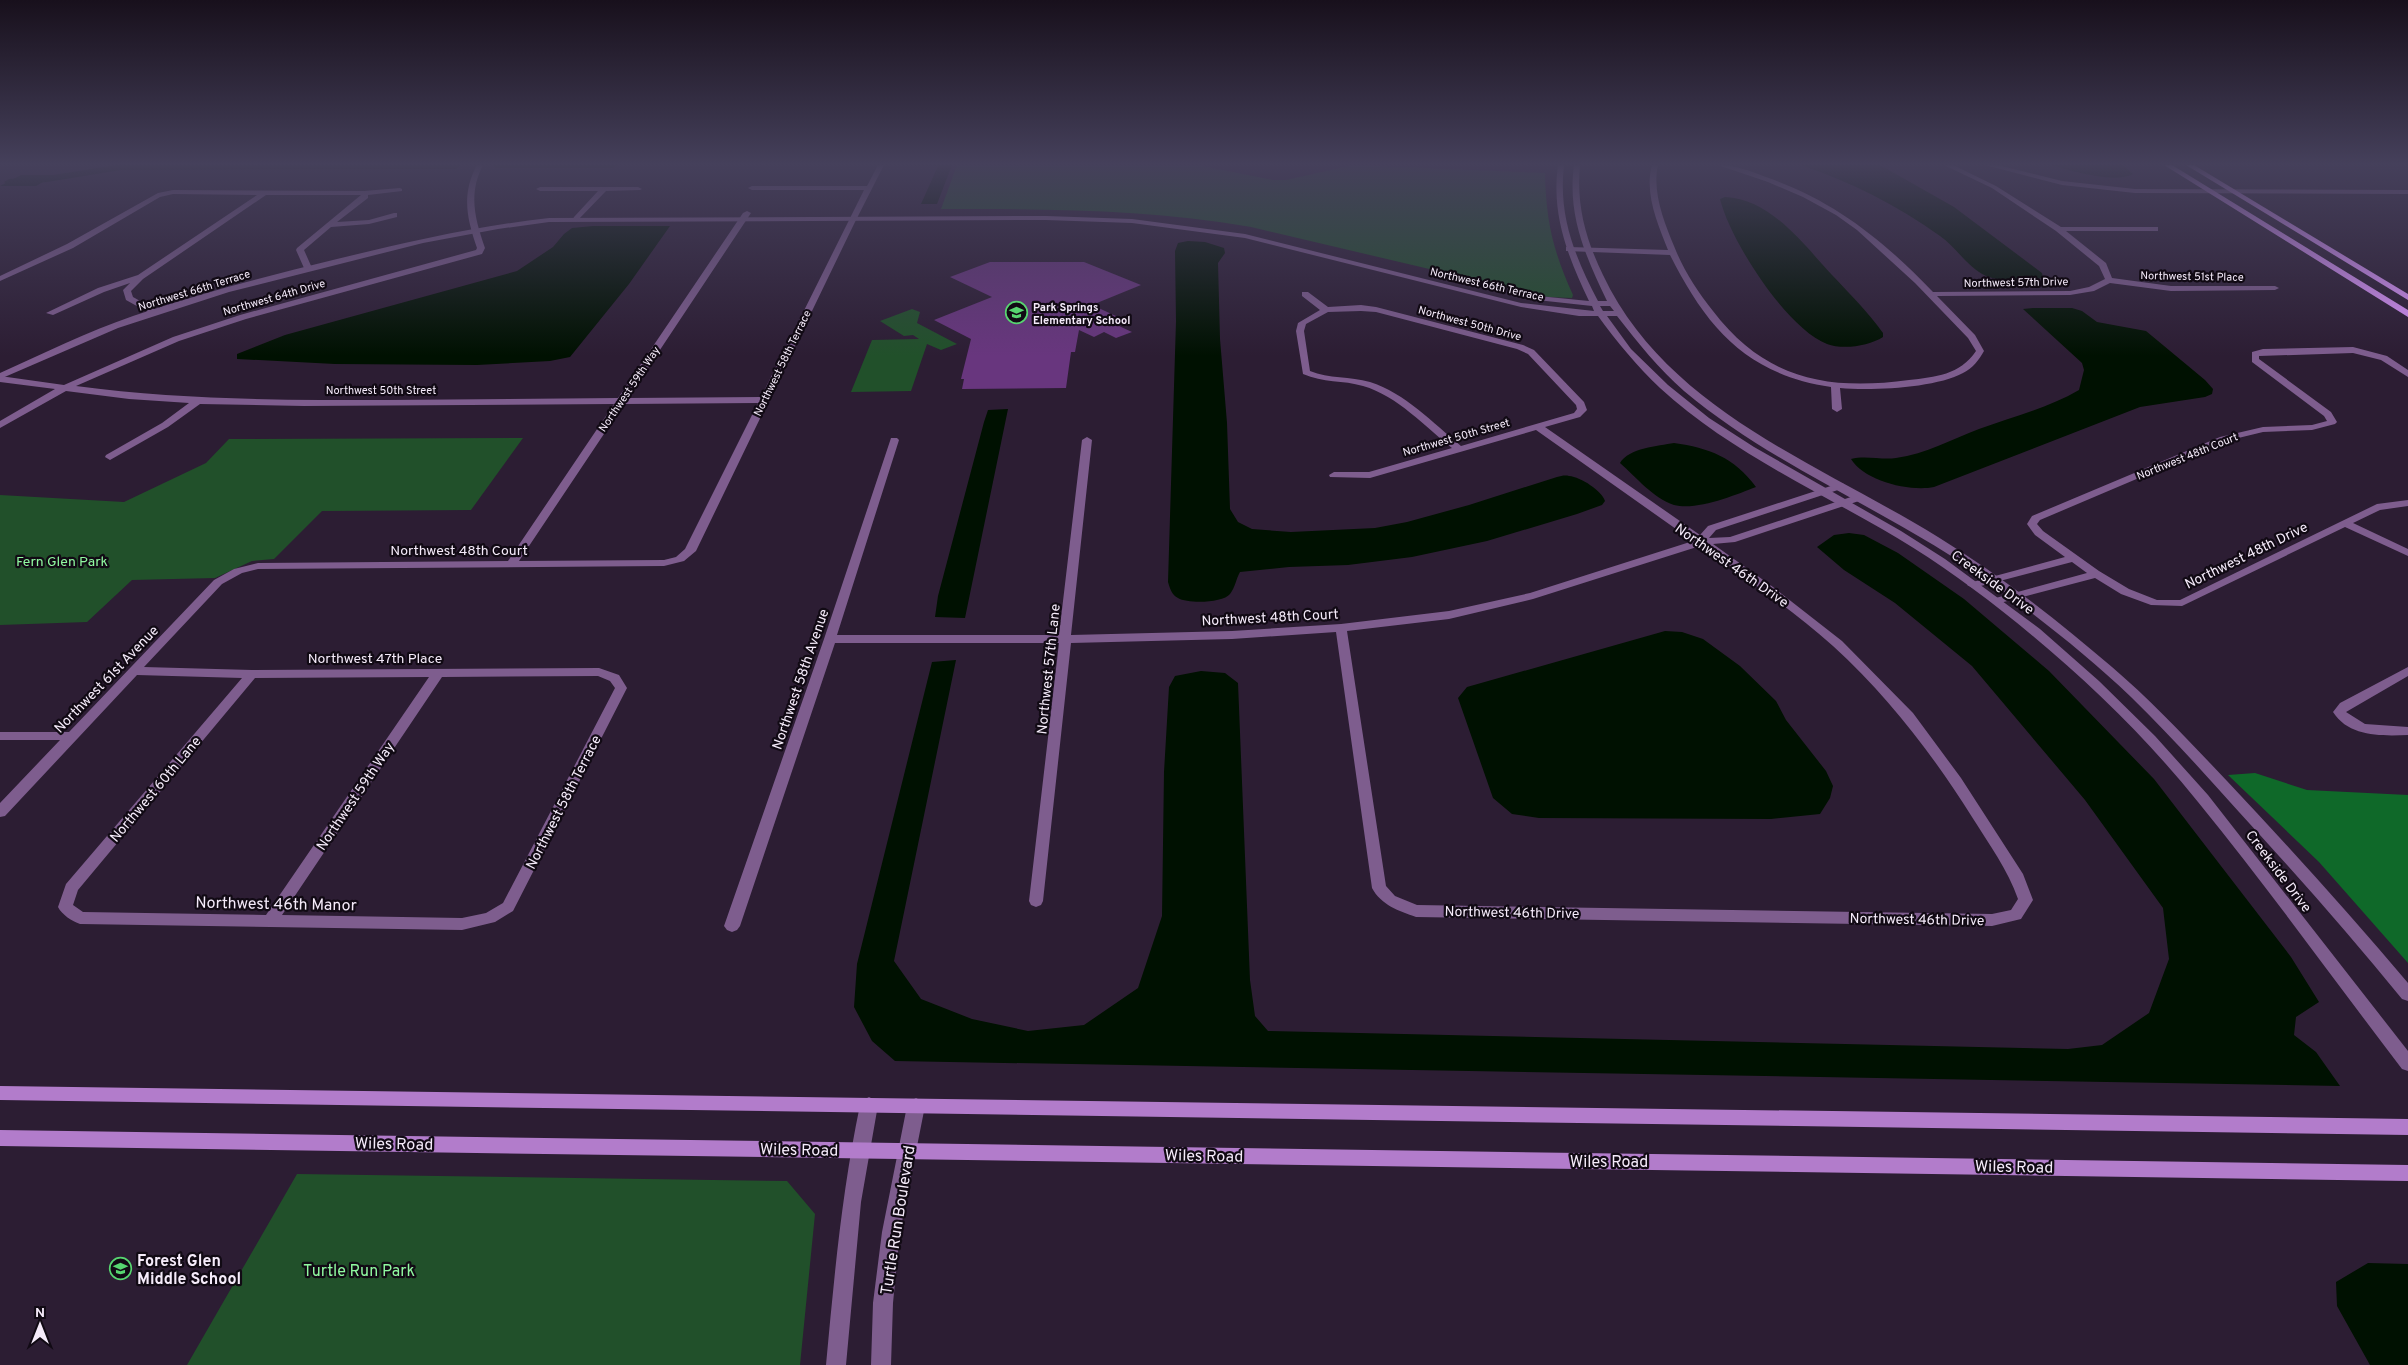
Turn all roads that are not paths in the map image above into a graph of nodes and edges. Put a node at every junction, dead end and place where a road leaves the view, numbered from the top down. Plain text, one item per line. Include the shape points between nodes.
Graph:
1 (100, 229) edge
2 (211, 229) edge
3 (324, 229) edge
4 (463, 229) edge
5 (475, 229) edge
6 (737, 229) edge
7 (847, 229) edge
8 (1196, 229) edge
9 (1244, 229) edge
10 (1565, 229) edge
11 (1582, 229) edge
12 (1663, 229) edge
13 (1859, 229) edge
14 (2059, 229) joint
15 (2088, 229) edge
16 (2270, 229) edge
17 (2294, 229) edge
18 (1568, 246) junction
19 (1586, 246) junction
20 (1671, 249) junction
21 (307, 266) junction
22 (141, 277) junction
23 (0, 279) edge
24 (2108, 280) junction
25 (2276, 288) dead end
26 (1305, 294) dead end
27 (1930, 294) junction
28 (2408, 298) edge
29 (1613, 304) junction
30 (1597, 309) junction
31 (150, 310) junction
32 (1326, 310) junction
33 (50, 313) dead end
34 (1619, 314) junction
35 (2408, 314) edge
36 (0, 368) edge
37 (2408, 374) edge
38 (0, 378) edge
39 (1835, 386) junction
40 (62, 389) junction
41 (764, 400) junction
42 (198, 401) junction
43 (620, 402) junction
44 (1837, 409) dead end
45 (1582, 410) joint
46 (0, 425) edge
47 (1538, 426) junction
48 (894, 440) dead end
49 (1087, 440) dead end
50 (1459, 449) junction
51 (110, 457) dead end
52 (1334, 475) dead end
53 (1840, 486) junction
54 (1822, 491) junction
55 (1861, 497) junction
56 (1844, 503) junction
57 (2408, 503) edge
58 (2345, 524) junction
59 (1700, 542) junction
60 (2408, 553) edge
61 (2076, 558) junction
62 (680, 560) joint
63 (511, 565) junction
64 (238, 571) joint
65 (2098, 574) junction
66 (1993, 580) junction
67 (1973, 585) junction
68 (2017, 596) junction
69 (1996, 601) junction
70 (1341, 628) junction
71 (830, 639) junction
72 (1067, 639) junction
73 (134, 671) junction
74 (439, 672) junction
75 (2407, 672) edge
76 (252, 674) junction
77 (614, 678) joint
78 (2408, 731) edge
79 (0, 736) edge
80 (72, 736) junction
81 (0, 812) edge
82 (1036, 901) dead end
83 (65, 907) joint
84 (490, 918) joint
85 (271, 920) junction
86 (732, 926) dead end
87 (2408, 994) edge
88 (2408, 1064) edge
89 (0, 1093) edge
90 (869, 1105) junction
91 (916, 1106) junction
92 (2408, 1127) edge
93 (0, 1138) edge
94 (859, 1150) junction
95 (908, 1150) junction
96 (2408, 1173) edge
97 (836, 1365) edge
98 (881, 1365) edge

1 - 23 street
2 - 22 street
3 - 21 street via 300,250
4 - 21 street, Northwest 66th Terrace
5 - 40 street, Northwest 64th Drive via 481,248 472,256 243,317 176,340
6 - 43 street, Northwest 59th Way
7 - 41 street, Northwest 58th Terrace
8 - 30 street, Northwest 66th Terrace via 1254,239 1520,304
9 - 30 street, Northwest 66th Terrace via 1524,296
10 - 18 street, Creekside Drive
11 - 19 street, Creekside Drive
12 - 20 street
13 - 27 street
14 - 15 street
14 - 24 street via 2103,265
16 - 35 main road
17 - 28 main road
18 - 19 street
18 - 30 street, Creekside Drive
19 - 20 street
19 - 29 street, Creekside Drive via 1598,278
20 - 39 street via 1709,312 1757,360 1780,372
21 - 31 street, Northwest 66th Terrace
22 - 31 street via 128,290 129,298
22 - 33 street via 101,290
24 - 25 street, Northwest 51st Place via 2161,289
24 - 27 street, Northwest 57th Drive via 2091,289 2070,293
26 - 32 street
27 - 39 street via 1972,337 1980,351 1973,364 1940,379 1885,386
29 - 30 street, Northwest 66th Terrace
29 - 34 street, Creekside Drive
30 - 34 street, Northwest 66th Terrace
30 - 54 street, Creekside Drive via 1637,362 1680,399 1731,436
31 - 36 street, Northwest 66th Terrace
31 - 38 street, Northwest 66th Terrace
32 - 45 street, Northwest 50th Drive via 1376,310 1520,347 1531,352 1581,404
32 - 50 street, Northwest 50th Drive via 1302,323 1300,331 1306,372 1328,380 1366,384 1384,391
34 - 53 street, Creekside Drive via 1657,360 1706,402 1781,453
37 - 61 street, Northwest 48th Court via 2384,358 2353,350 2255,354 2255,360 2328,414 2332,422 2323,426 2246,432 2223,439 2036,518 2032,524 2039,533
38 - 40 street, Northwest 50th Street
39 - 44 street
40 - 42 street, Northwest 50th Street
40 - 46 street, Northwest 64th Drive
41 - 43 street, Northwest 50th Street
41 - 62 street, Northwest 58th Terrace via 690,551
42 - 43 street, Northwest 50th Street
42 - 51 street via 165,425
43 - 63 street, Northwest 59th Way
45 - 47 street, Northwest 50th Street via 1577,415
47 - 50 street, Northwest 50th Street
47 - 59 street, Northwest 46th Drive
48 - 71 street, Northwest 58th Avenue
49 - 72 street, Northwest 57th Lane
50 - 52 street, Northwest 50th Street via 1370,475
53 - 54 street, Northwest 48th Court
53 - 55 street, Creekside Drive
54 - 56 street, Creekside Drive
54 - 59 street, Northwest 48th Court via 1712,528
55 - 56 street, Northwest 48th Court
55 - 66 street, Creekside Drive
56 - 59 street, Northwest 48th Court via 1731,540
56 - 67 street, Creekside Drive
57 - 58 street, Northwest 48th Drive via 2377,506
58 - 60 street
58 - 65 street, Northwest 48th Drive via 2182,603 2157,604 2133,595
59 - 70 street, Northwest 48th Court via 1533,596 1449,615
59 - 70 street, Northwest 46th Drive via 1769,589 1838,644 1908,716 1956,781 2018,878 2026,900 2016,915 1992,920 1416,911 1390,900 1379,888
61 - 65 street, Northwest 48th Drive
61 - 66 street
62 - 63 street, Northwest 48th Court
63 - 64 street, Northwest 48th Court via 258,566
64 - 73 street, Northwest 61st Avenue via 218,582
65 - 68 street
66 - 67 street
66 - 68 street, Creekside Drive
67 - 69 street, Creekside Drive
68 - 69 street
68 - 87 street, Creekside Drive via 2110,671 2175,734 2255,819
69 - 88 street, Creekside Drive via 2099,686 2168,758 2248,854
70 - 72 street, Northwest 48th Court via 1232,635
71 - 72 street, Northwest 48th Court
71 - 86 street, Northwest 58th Avenue
72 - 82 street, Northwest 57th Lane
73 - 76 street, Northwest 47th Place
73 - 80 street, Northwest 61st Avenue
74 - 76 street, Northwest 47th Place
74 - 77 street, Northwest 47th Place via 599,672
74 - 85 street, Northwest 59th Way
75 - 78 street via 2339,712 2344,719 2370,730
76 - 83 street, Northwest 60th Lane via 71,888
77 - 84 street, Northwest 58th Terrace via 621,688 522,881 508,907
79 - 80 street
80 - 81 street, Northwest 61st Avenue
83 - 85 street, Northwest 46th Manor via 80,918
84 - 85 street, Northwest 46th Manor via 462,924
89 - 90 main road
90 - 91 main road
90 - 94 street
91 - 92 main road
91 - 95 street, Turtle Run Boulevard
93 - 94 main road, Wiles Road
94 - 95 main road, Wiles Road
94 - 97 street via 844,1263
95 - 96 main road, Wiles Road
95 - 98 street, Turtle Run Boulevard via 891,1232 883,1303

